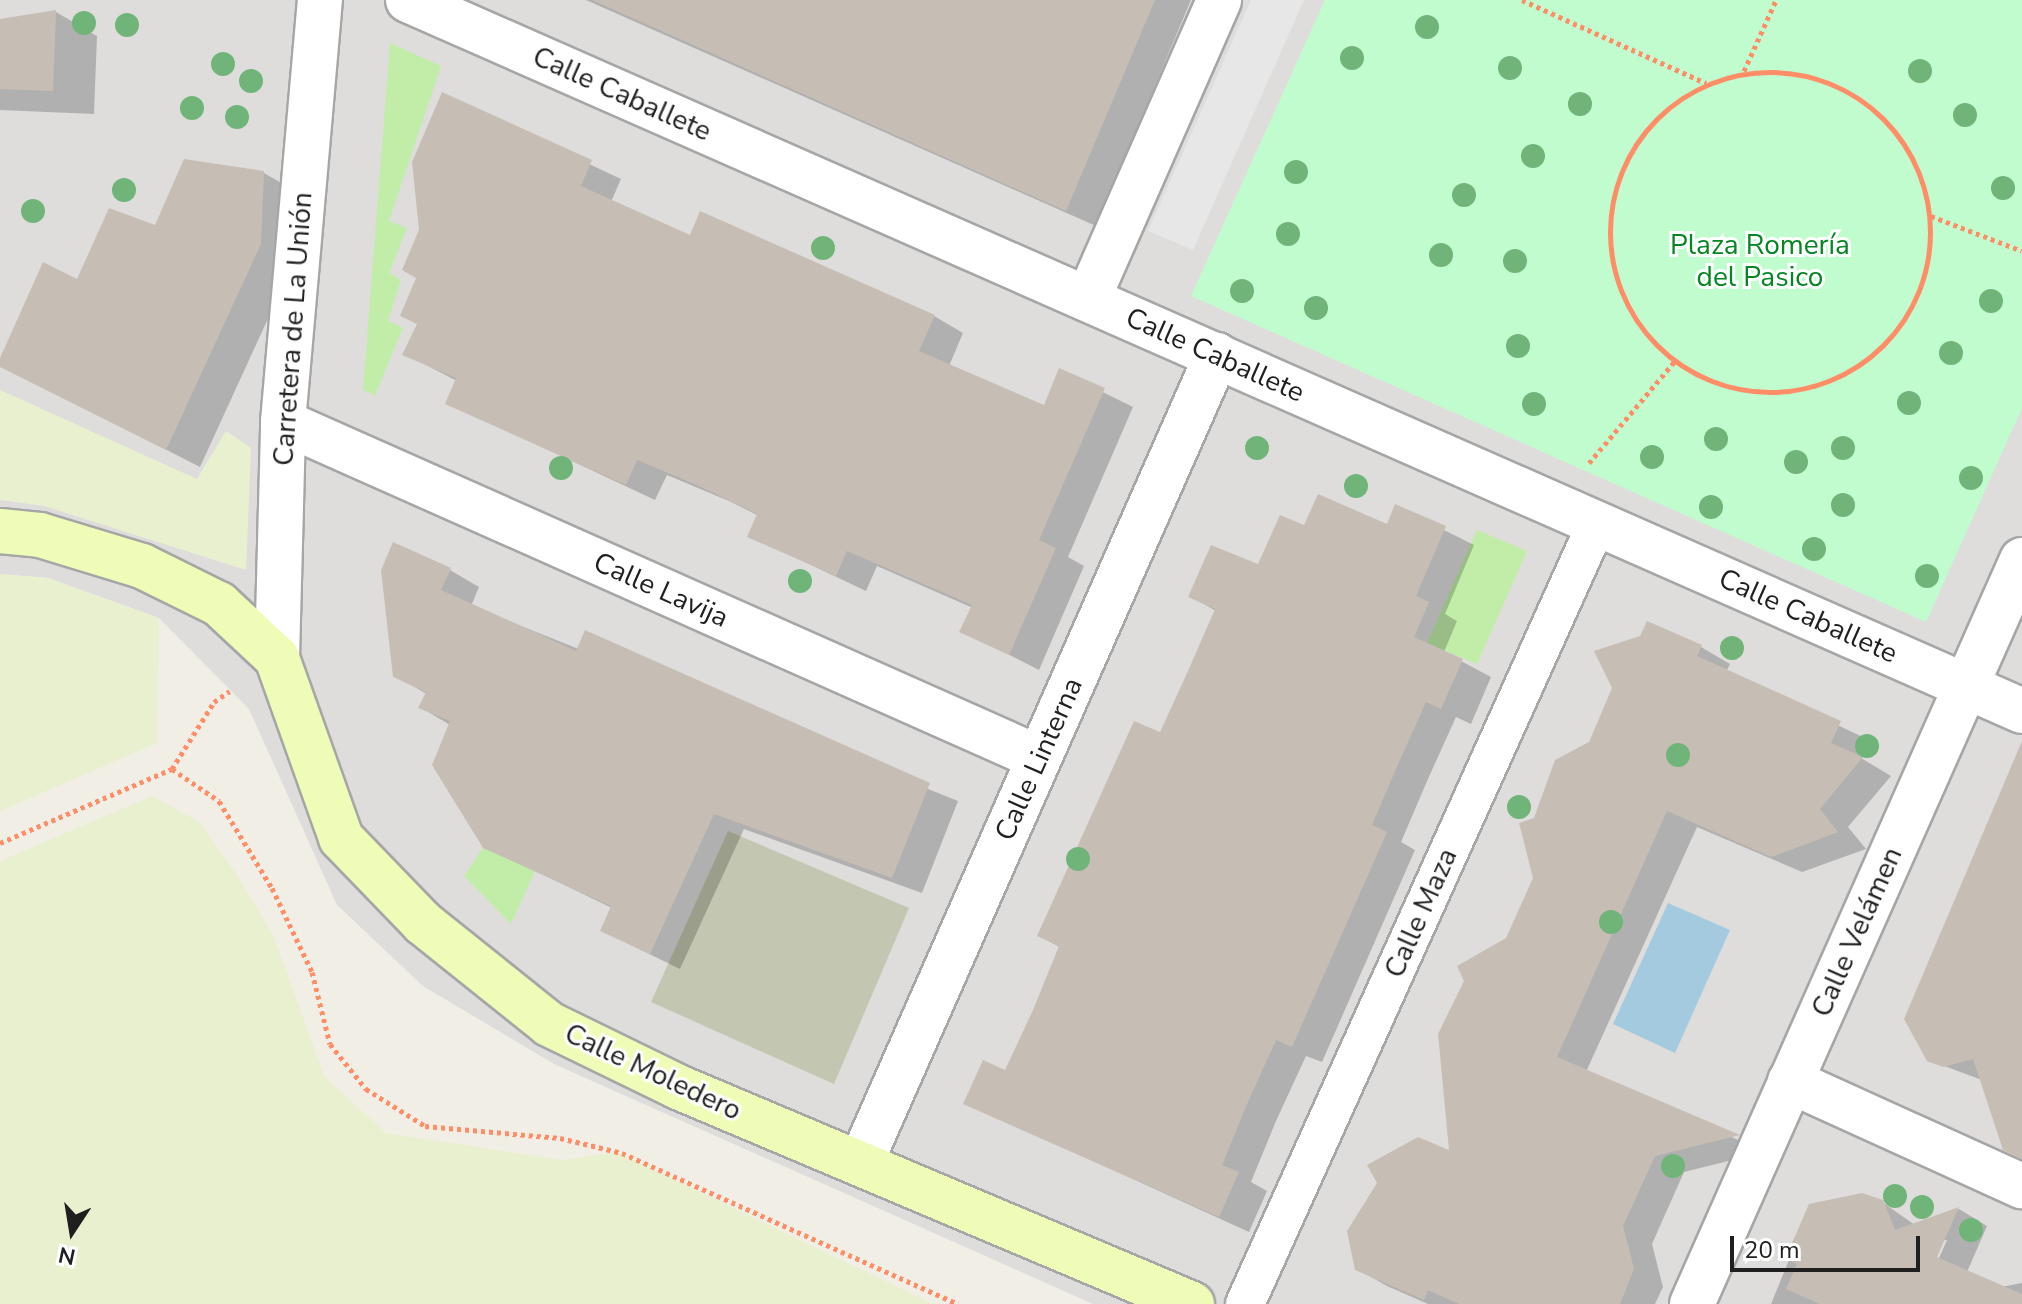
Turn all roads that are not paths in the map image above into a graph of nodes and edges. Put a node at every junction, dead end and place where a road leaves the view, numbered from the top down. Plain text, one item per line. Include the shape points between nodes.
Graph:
1 (320, 0) edge
2 (408, 0) edge
3 (1219, 0) edge
4 (1088, 299) junction
5 (1217, 355) junction
6 (283, 422) junction
7 (1597, 523) junction
8 (0, 531) edge
9 (2022, 560) edge
10 (277, 658) junction
11 (1965, 686) junction
12 (2022, 711) edge
13 (1039, 758) junction
14 (1790, 1081) junction
15 (861, 1162) junction
16 (2022, 1186) edge
17 (1192, 1304) edge
18 (1245, 1304) edge
19 (1692, 1304) edge

1 - 6 street, Carretera de La Unión
2 - 4 street, Calle Caballete
3 - 4 street
4 - 5 street, Calle Caballete
5 - 7 street, Calle Caballete
5 - 13 street, Calle Linterna
6 - 10 street, Carretera de La Unión
6 - 13 street, Calle Lavija
7 - 11 street, Calle Caballete
7 - 18 street, Calle Maza
8 - 10 main road via 40,535 142,566 219,604
9 - 11 street, Calle Velámen
10 - 15 main road, Calle Moledero via 341,838 423,923 549,1024 678,1087
11 - 12 street, Calle Caballete
11 - 14 street, Calle Velámen
13 - 15 street, Calle Linterna
14 - 16 street
14 - 19 street, Calle Velámen
15 - 17 main road, Calle Moledero

